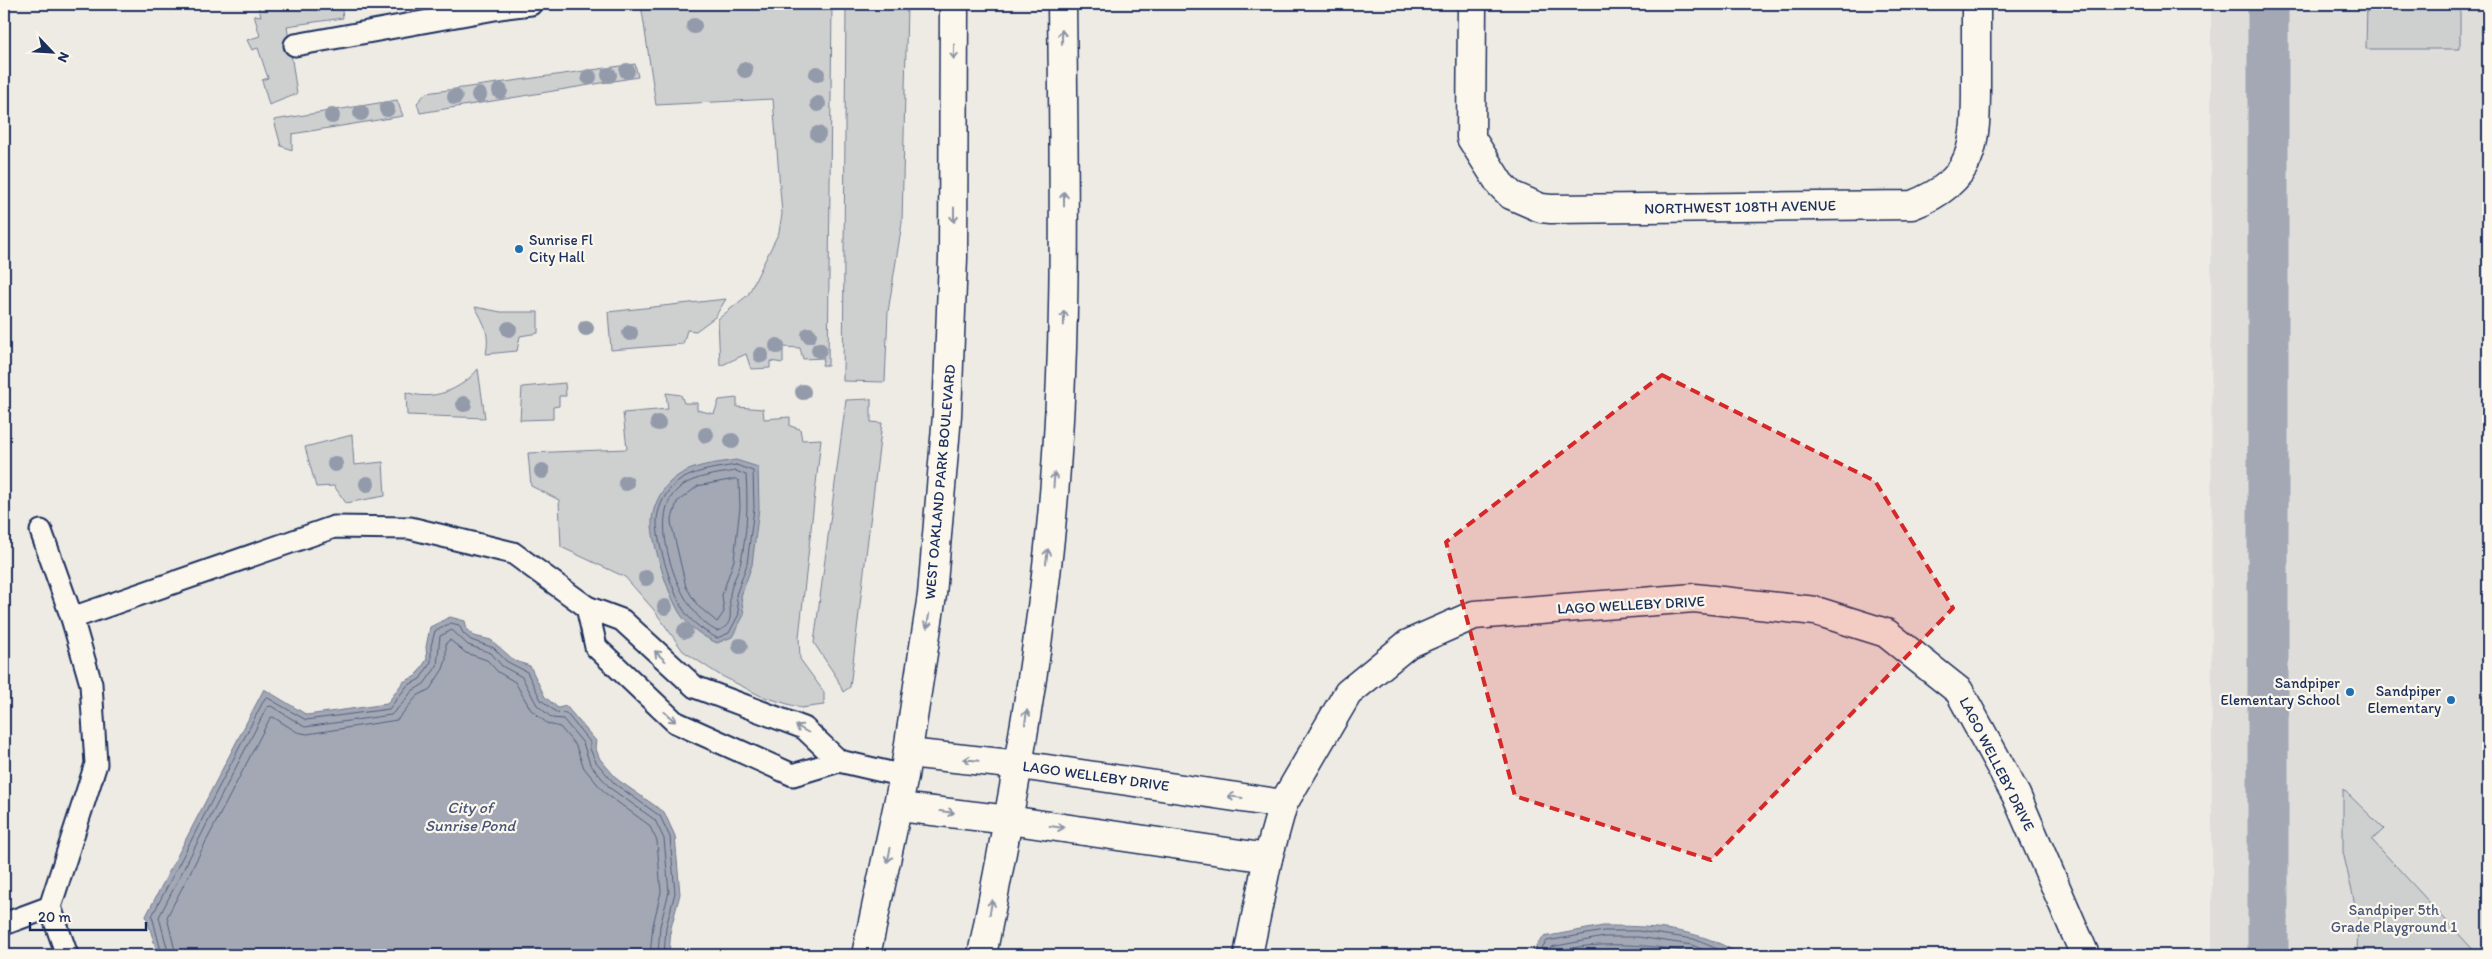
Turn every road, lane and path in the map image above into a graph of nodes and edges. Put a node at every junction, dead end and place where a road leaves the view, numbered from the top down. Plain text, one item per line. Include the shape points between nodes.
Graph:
1 (531, 4) edge
2 (954, 4) edge
3 (1062, 4) edge
4 (1472, 4) edge
5 (1976, 4) edge
6 (505, 5) edge
7 (295, 44) dead end
8 (41, 531) dead end
9 (587, 607) junction
10 (72, 618) junction
11 (839, 761) junction
12 (906, 764) junction
13 (1020, 765) junction
14 (1283, 804) junction
15 (898, 807) junction
16 (1009, 820) junction
17 (1268, 858) junction
18 (50, 907) junction
19 (4, 924) edge
20 (67, 955) edge
21 (866, 955) edge
22 (982, 955) edge
23 (1248, 955) edge
24 (2085, 955) edge

1 - 6 lane
2 -> 12 street, WEST OAKLAND PARK BOULEVARD via 953,258 947,415 932,595
13 -> 3 street via 1051,528 1064,322
4 - 5 street, NORTHWEST 108TH AVENUE via 1471,138 1500,184 1512,195 1542,208 1912,205 1940,191 1956,177 1968,157 1975,124
6 - 7 lane
8 - 10 lane
9 - 10 lane via 513,553 410,528 334,527
11 -> 9 lane via 804,728 695,687 622,620
9 -> 11 lane via 596,647 675,722 793,775
10 - 18 lane via 92,684 96,764
11 - 12 lane
13 -> 12 street, LAGO WELLEBY DRIVE
12 - 15 street, WEST OAKLAND PARK BOULEVARD
14 -> 13 street, LAGO WELLEBY DRIVE
13 - 16 street
14 - 17 street, LAGO WELLEBY DRIVE
14 - 24 street, LAGO WELLEBY DRIVE via 1348,693 1408,644 1474,615 1694,598 1816,611 1886,633 1960,691 2016,795
15 -> 16 street
15 -> 21 street, WEST OAKLAND PARK BOULEVARD
16 -> 17 street
22 -> 16 street
17 - 23 street, LAGO WELLEBY DRIVE
18 - 19 lane
18 - 20 lane

